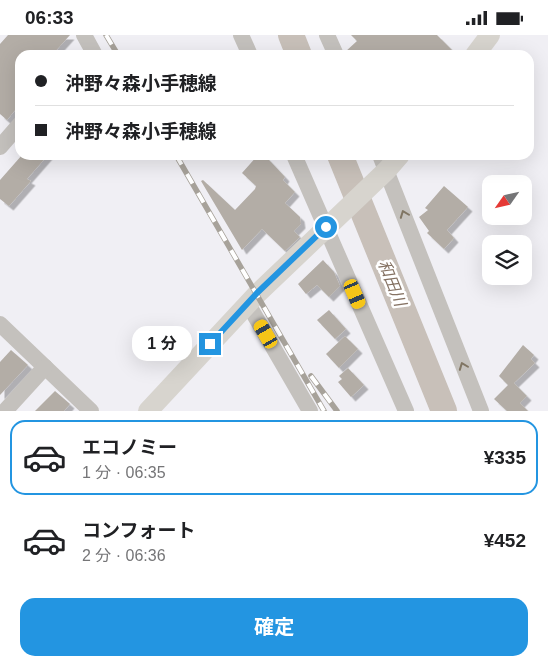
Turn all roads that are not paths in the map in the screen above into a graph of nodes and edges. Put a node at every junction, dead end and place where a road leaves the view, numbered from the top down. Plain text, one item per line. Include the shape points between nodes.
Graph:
1 (241, 35) edge
2 (327, 35) edge
3 (490, 35) edge
4 (248, 50) edge
5 (334, 50) edge
6 (479, 50) edge
7 (15, 130) edge
8 (0, 147) edge
9 (297, 160) edge
10 (392, 160) edge
11 (382, 167) edge
12 (329, 224) junction
13 (248, 303) junction
14 (0, 324) edge
15 (45, 367) junction
16 (5, 411) edge
17 (91, 411) edge
18 (148, 411) edge
19 (310, 411) edge
20 (406, 411) edge
21 (481, 411) edge

1 - 4 street
2 - 5 street
3 - 6 main road
7 - 8 street
9 - 12 street
10 - 11 main road
11 - 12 main road
21 -> 11 street
12 - 13 main road
12 - 20 street
13 - 18 main road
13 - 19 street
14 - 15 street
15 - 16 street
15 - 17 street

